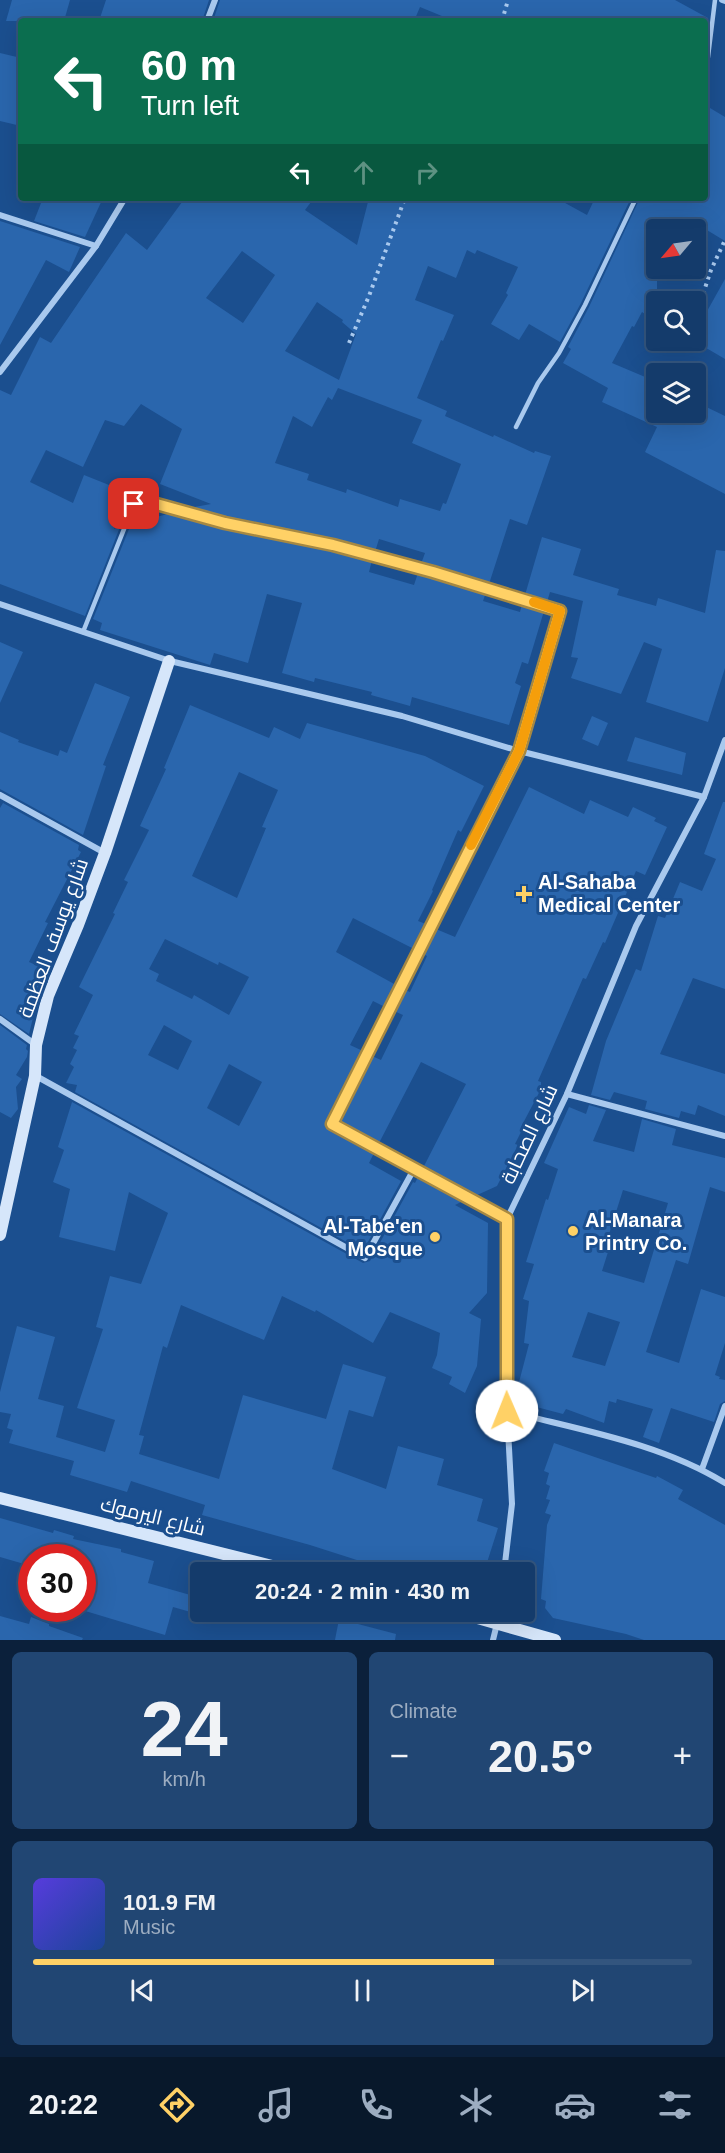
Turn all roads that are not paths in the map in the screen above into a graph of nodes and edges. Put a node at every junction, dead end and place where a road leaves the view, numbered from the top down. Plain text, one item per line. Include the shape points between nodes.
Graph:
1 (215, 0) edge
2 (715, 0) edge
3 (208, 18) edge
4 (708, 57) edge
5 (123, 201) edge
6 (635, 201) edge
7 (0, 214) edge
8 (96, 246) junction
9 (0, 372) edge
10 (516, 427) dead end
11 (0, 604) edge
12 (83, 632) junction
13 (169, 661) junction
14 (725, 740) edge
15 (519, 751) junction
16 (0, 795) edge
17 (704, 797) junction
18 (105, 853) junction
19 (0, 1019) edge
20 (36, 1046) junction
21 (35, 1076) junction
22 (567, 1094) junction
23 (725, 1136) edge
24 (414, 1169) junction
25 (507, 1219) junction
26 (0, 1235) edge
27 (725, 1406) edge
28 (507, 1411) junction
29 (702, 1469) junction
30 (725, 1483) edge
31 (0, 1498) edge
32 (256, 1562) edge
33 (505, 1562) edge
34 (498, 1622) edge
35 (511, 1622) edge
36 (494, 1640) edge
37 (555, 1640) edge

1 - 3 street
2 - 4 lane
5 - 8 street
6 - 10 lane via 585,305 559,353 537,383
7 - 8 street
8 - 9 street
11 - 12 street
12 - 13 street
12 - 15 lane via 134,504 142,500 442,574 560,611
13 - 15 street via 402,716
13 - 18 street, شارع يوسف العظمة
14 - 17 street, شارع الصحابة
15 - 17 street
15 - 24 street via 332,1124
16 - 18 street
17 - 22 street, شارع الصحابة via 636,926
18 - 20 street, شارع يوسف العظمة via 48,996
19 - 20 street
20 - 21 street, شارع يوسف العظمة
21 - 24 street via 365,1258
21 - 26 street, شارع يوسف العظمة
22 - 23 street
22 - 25 street, شارع الصحابة
24 - 25 street
25 - 28 street, شارع الصحابة
27 - 29 street
28 - 29 street via 641,1446
28 - 33 street, شارع الصحابة via 512,1504
29 - 30 street
31 - 32 street, شارع اليرموك
34 - 36 street
35 - 37 street

